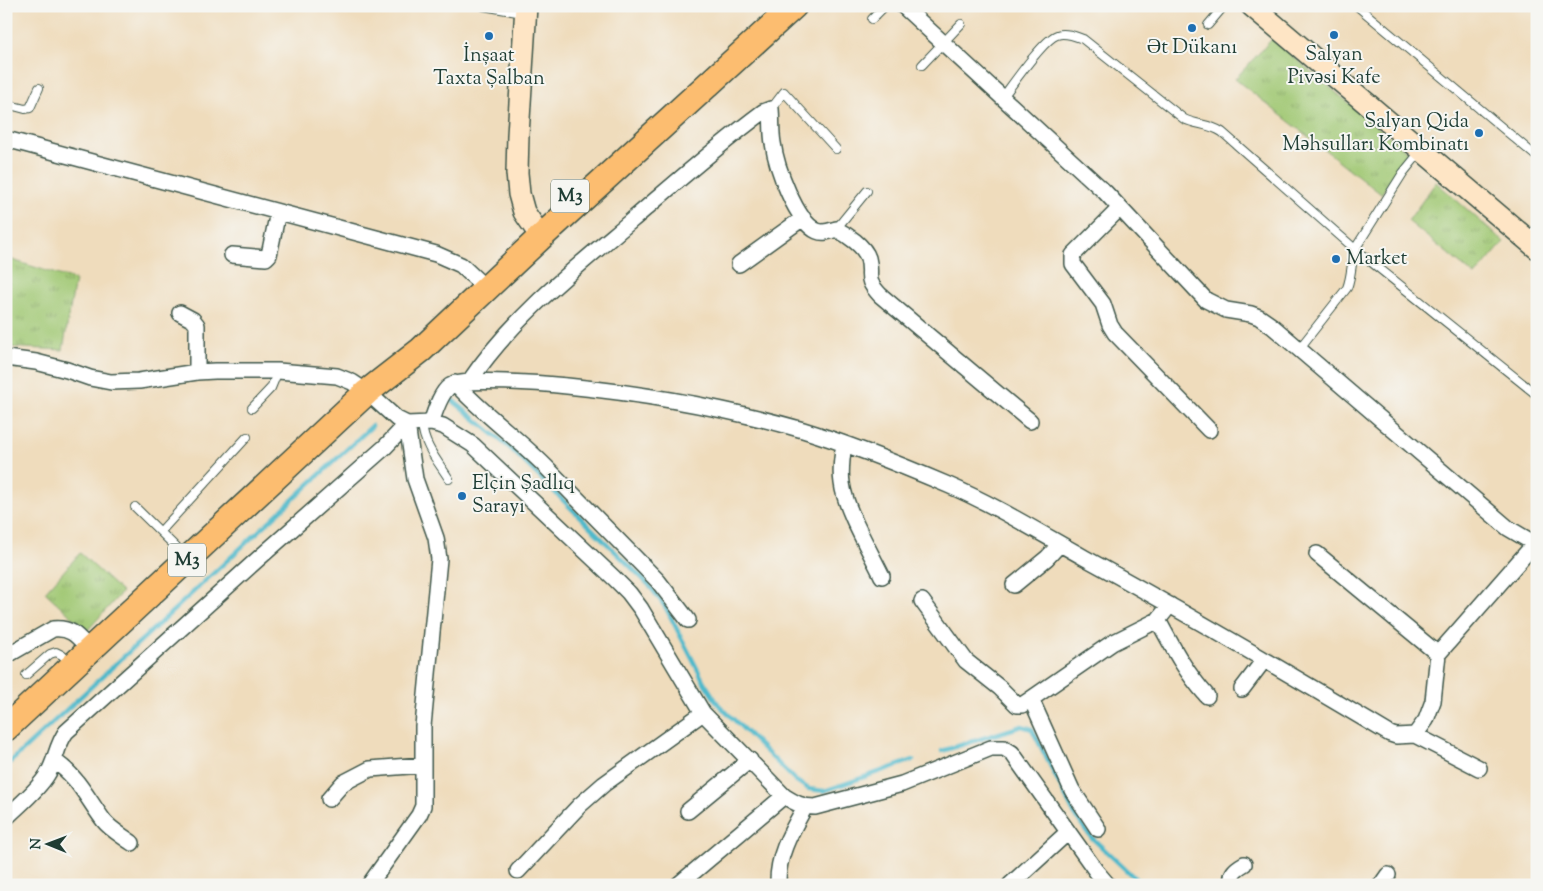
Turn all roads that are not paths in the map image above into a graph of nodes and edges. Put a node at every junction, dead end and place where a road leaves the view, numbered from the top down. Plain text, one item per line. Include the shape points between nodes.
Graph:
1 (483, 6) edge
2 (778, 6) edge
3 (794, 6) edge
4 (885, 6) edge
5 (903, 6) edge
6 (1224, 6) edge
7 (1252, 6) edge
8 (1357, 6) edge
9 (525, 10) edge
10 (872, 19) dead end
11 (961, 24) dead end
12 (1208, 25) dead end
13 (944, 43) junction
14 (922, 65) dead end
15 (39, 88) dead end
16 (1003, 97) junction
17 (6, 104) edge
18 (771, 109) junction
19 (6, 139) edge
20 (836, 149) dead end
21 (1421, 150) junction
22 (1537, 157) edge
23 (867, 191) dead end
24 (1119, 208) junction
25 (278, 212) junction
26 (803, 218) junction
27 (535, 228) junction
28 (836, 229) junction
29 (1533, 239) edge
30 (1356, 250) junction
31 (232, 255) dead end
32 (739, 264) dead end
33 (478, 281) junction
34 (180, 313) dead end
35 (1299, 349) junction
36 (6, 358) edge
37 (278, 371) junction
38 (197, 372) junction
39 (462, 383) junction
40 (367, 392) junction
41 (1537, 395) edge
42 (252, 408) dead end
43 (1030, 421) dead end
44 (427, 423) junction
45 (407, 424) junction
46 (1209, 430) dead end
47 (247, 437) dead end
48 (844, 444) junction
49 (449, 478) dead end
50 (135, 506) dead end
51 (161, 532) junction
52 (1060, 544) junction
53 (1536, 544) edge
54 (1317, 554) dead end
55 (188, 559) junction
56 (882, 576) dead end
57 (1014, 586) dead end
58 (922, 601) dead end
59 (1170, 605) junction
60 (688, 620) dead end
61 (1158, 620) junction
62 (9, 652) edge
63 (1438, 654) junction
64 (81, 658) junction
65 (1264, 660) junction
66 (26, 675) dead end
67 (1242, 689) dead end
68 (1207, 696) dead end
69 (1031, 699) junction
70 (703, 712) junction
71 (6, 728) edge
72 (1415, 735) junction
73 (750, 760) junction
74 (54, 761) junction
75 (423, 765) junction
76 (1479, 768) dead end
77 (784, 796) junction
78 (329, 799) dead end
79 (805, 807) junction
80 (688, 811) dead end
81 (6, 818) edge
82 (1098, 829) dead end
83 (1068, 832) junction
84 (132, 843) dead end
85 (1244, 864) dead end
86 (518, 870) dead end
87 (370, 885) edge
88 (678, 885) edge
89 (778, 885) edge
90 (1010, 885) edge
91 (1108, 885) edge
92 (1233, 885) edge

1 - 9 lane
2 - 27 main road, M3
3 - 40 main road via 421,350
4 - 10 lane
5 - 13 street
6 - 12 lane
7 - 21 main road
8 - 22 lane
9 - 27 main road via 517,173 524,212
11 - 13 lane
13 - 14 lane
13 - 16 street
15 - 17 lane via 30,108
16 - 24 street
16 - 30 lane via 1046,42 1056,35 1083,39 1184,119 1194,124 1214,126 1222,132
18 - 20 lane via 784,92
18 - 26 street via 777,161 784,184
18 - 39 street via 710,154 527,311
19 - 25 street
21 - 29 main road
21 - 30 lane
23 - 28 lane
24 - 35 street via 1206,300 1226,310 1259,317
24 - 46 street via 1073,255 1073,264 1103,304 1115,333
25 - 31 street via 266,258
25 - 33 street via 436,254 461,265
26 - 28 street via 816,231
26 - 32 street
27 - 33 main road, M3
28 - 43 street via 864,249 869,279 880,295
30 - 35 lane via 1352,278 1347,288
30 - 41 lane
33 - 40 main road, M3 via 413,342
34 - 38 street via 197,325
35 - 53 street via 1508,528
36 - 38 street via 36,362 111,382
37 - 38 street
37 - 40 street via 337,376
37 - 42 lane via 271,388
39 - 44 street via 448,387
39 - 48 street via 553,385 635,394 709,407
39 - 60 street via 475,405 549,470 658,581
40 - 45 street via 390,414
40 - 55 main road, M3
44 - 45 street
44 - 49 lane via 424,437
44 - 70 street via 443,426 474,445 629,593
45 - 74 street via 66,732 56,748
45 - 75 street via 415,479 436,538 439,559 422,726
47 - 51 lane
48 - 52 street via 950,486
48 - 56 street via 841,469 846,500
50 - 51 lane
51 - 55 lane
52 - 57 street
52 - 59 street
53 - 63 street
54 - 63 street
55 - 64 main road, M3
58 - 69 street via 966,661 1017,705
59 - 61 street
59 - 65 street
61 - 68 street via 1180,661
61 - 69 street via 1112,643
62 - 64 street via 61,628 68,630
63 - 72 street via 1433,701 1426,720
64 - 66 lane via 56,652
64 - 71 main road, M3
65 - 67 street
65 - 72 street via 1390,734
69 - 82 street via 1072,790
70 - 73 street
70 - 86 street via 604,784
72 - 76 street
73 - 77 street
73 - 80 street
74 - 81 street via 38,786
74 - 84 street via 71,775 106,823
75 - 78 street via 370,769 343,783
75 - 87 street via 423,806
77 - 79 street
77 - 88 street
79 - 83 street via 886,790 992,748 1004,748 1012,753
79 - 89 street via 786,840
83 - 90 street
83 - 91 street
85 - 92 street via 1232,874

